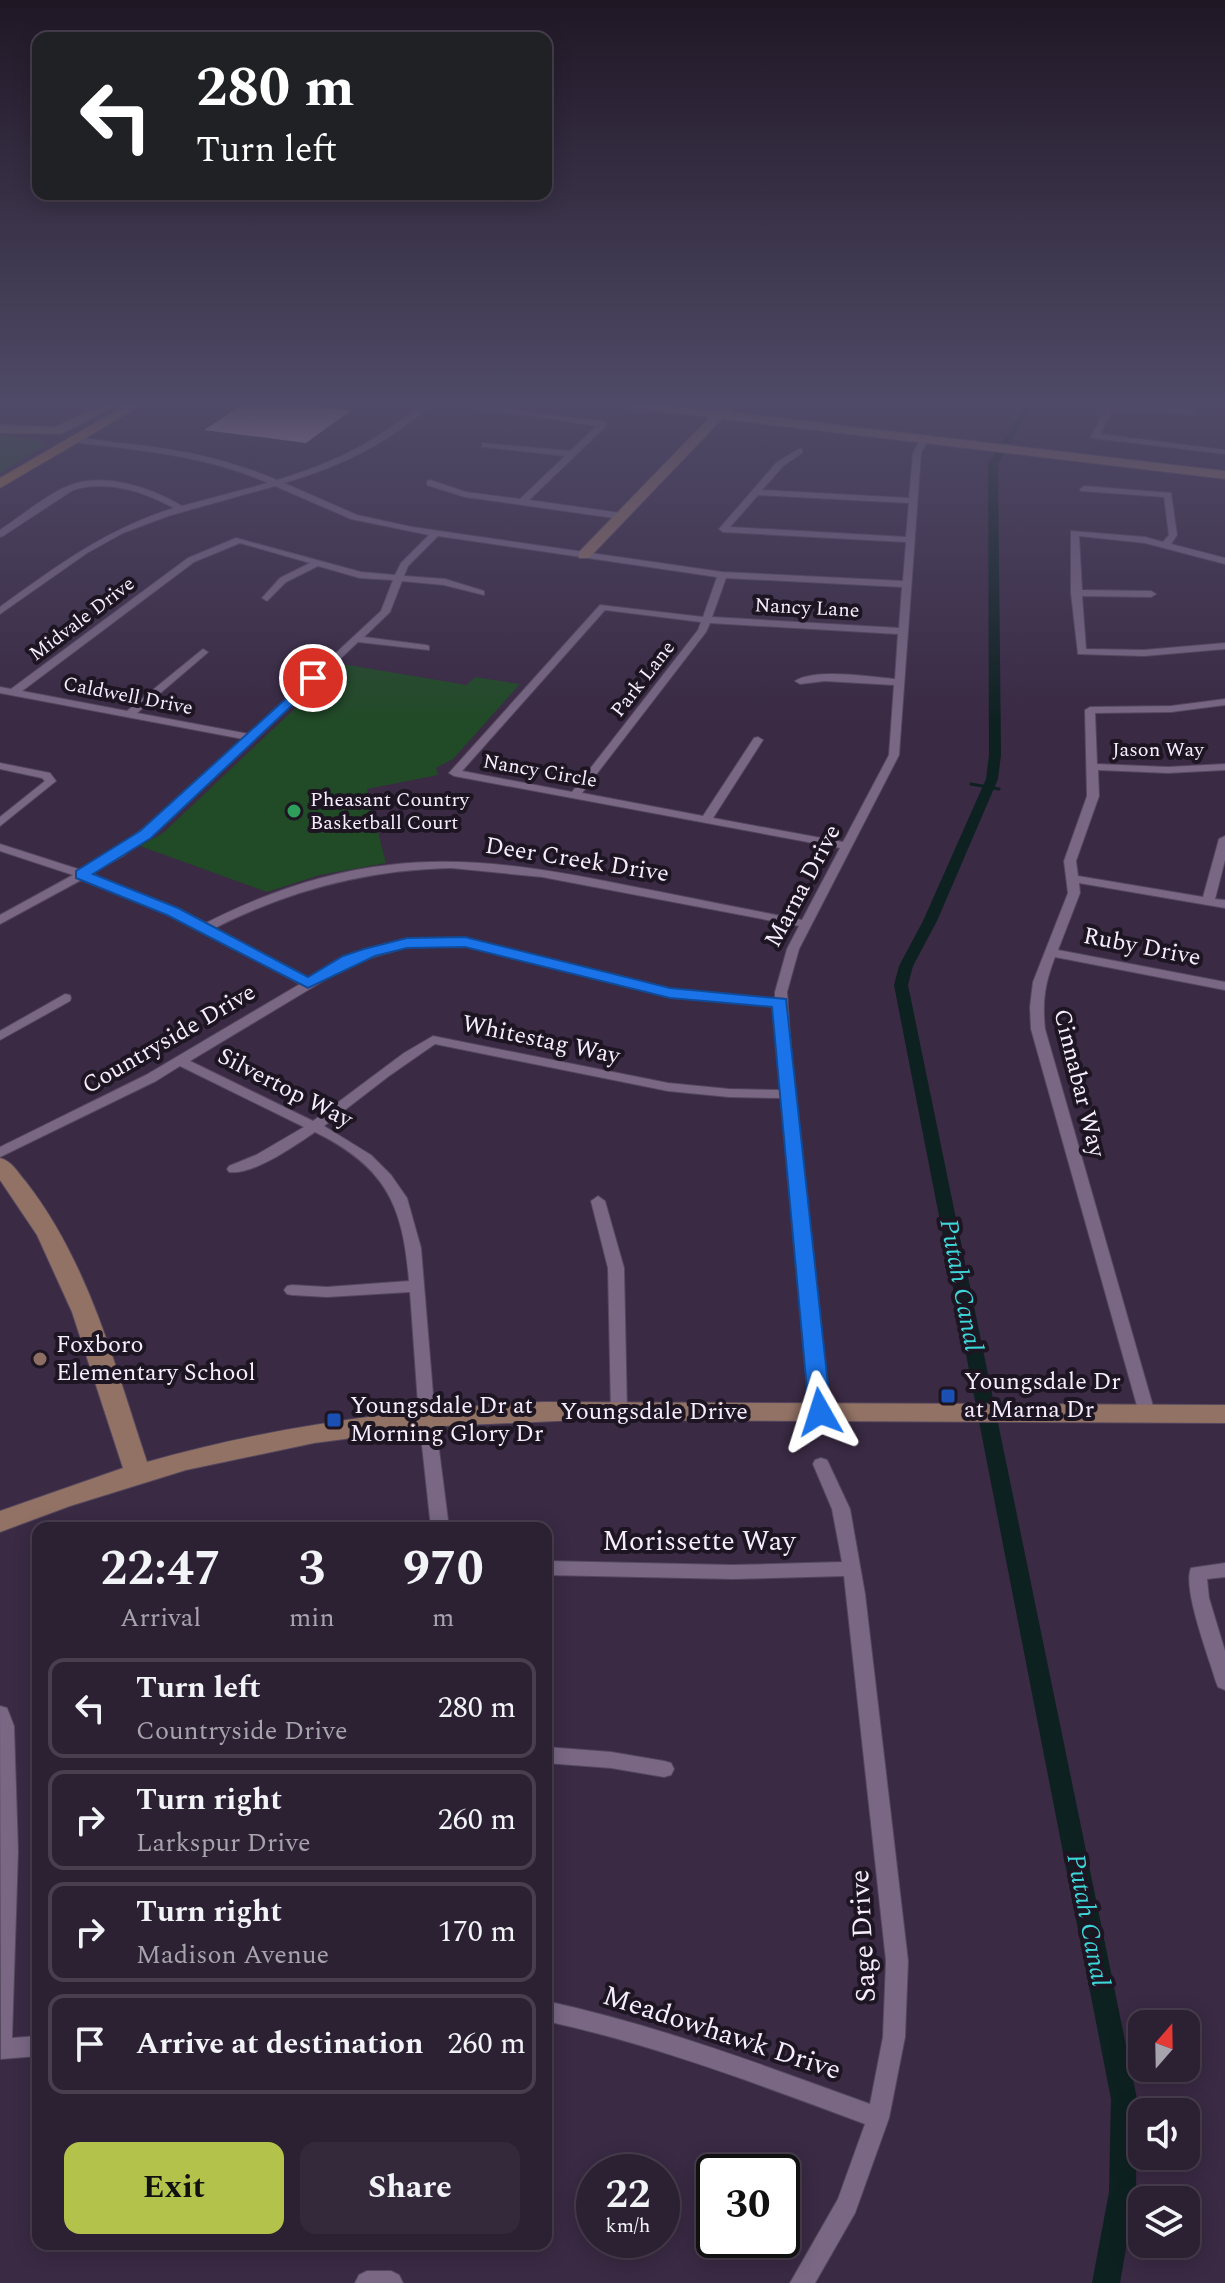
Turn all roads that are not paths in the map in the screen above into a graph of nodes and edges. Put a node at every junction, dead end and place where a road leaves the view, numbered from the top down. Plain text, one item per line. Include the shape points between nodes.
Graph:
1 (39, 509) edge
2 (182, 509) edge
3 (334, 509) edge
4 (568, 509) edge
5 (628, 509) edge
6 (741, 509) edge
7 (912, 509) edge
8 (1170, 509) edge
9 (621, 516) junction
10 (0, 534) edge
11 (435, 534) junction
12 (910, 540) junction
13 (1166, 544) junction
14 (584, 555) junction
15 (1225, 561) edge
16 (317, 563) junction
17 (722, 575) junction
18 (398, 578) junction
19 (906, 584) junction
20 (481, 593) dead end
21 (1076, 593) junction
22 (1151, 594) dead end
23 (267, 598) dead end
24 (0, 611) edge
25 (708, 620) junction
26 (903, 631) junction
27 (355, 639) junction
28 (1225, 646) edge
29 (426, 648) dead end
30 (203, 652) dead end
31 (800, 681) dead end
32 (900, 682) junction
33 (0, 690) edge
34 (14, 692) junction
35 (1225, 702) edge
36 (129, 714) junction
37 (250, 737) junction
38 (758, 740) dead end
39 (0, 766) edge
40 (1092, 767) junction
41 (1225, 767) edge
42 (574, 796) junction
43 (706, 820) junction
44 (0, 823) edge
45 (1225, 839) edge
46 (848, 846) junction
47 (0, 847) edge
48 (82, 875) junction
49 (1071, 878) junction
50 (1208, 901) junction
51 (1225, 904) edge
52 (0, 920) edge
53 (805, 924) junction
54 (206, 928) junction
55 (1051, 952) junction
56 (308, 983) junction
57 (1225, 986) edge
58 (65, 998) dead end
59 (780, 1003) junction
60 (0, 1036) edge
61 (180, 1061) junction
62 (787, 1094) junction
63 (314, 1125) junction
64 (0, 1153) edge
65 (0, 1165) edge
66 (234, 1169) dead end
67 (598, 1201) dead end
68 (417, 1286) junction
69 (292, 1290) dead end
70 (619, 1412) junction
71 (820, 1412) junction
72 (1147, 1413) junction
73 (1225, 1414) edge
74 (427, 1418) junction
75 (821, 1464) dead end
76 (138, 1474) junction
77 (0, 1522) edge
78 (439, 1522) edge
79 (552, 1568) edge
80 (851, 1569) junction
81 (1225, 1570) edge
82 (1225, 1682) edge
83 (0, 1714) edge
84 (552, 1755) edge
85 (664, 1769) dead end
86 (552, 2012) edge
87 (32, 2046) edge
88 (0, 2049) edge
89 (878, 2118) junction
90 (367, 2283) edge
91 (391, 2283) edge
92 (802, 2283) edge

1 - 10 street
2 - 24 street via 107,537
3 - 11 street
4 - 9 street
5 - 9 street
6 - 12 street via 723,529
7 - 12 street, Marna Drive
8 - 13 street via 1173,535
9 - 14 street
11 - 14 street
11 - 18 street
12 - 19 street, Marna Drive
13 - 15 street
13 - 21 street via 1074,533
14 - 17 street
16 - 18 street, Midvale Drive
16 - 23 street via 283,580
16 - 34 street, Midvale Drive via 239,540 218,547 191,560
17 - 19 street
17 - 25 street, Park Lane
18 - 20 street, Midvale Drive via 445,582
18 - 27 street via 385,612
19 - 26 street, Marna Drive
21 - 22 street
21 - 28 street via 1081,652
25 - 26 street, Nancy Lane
25 - 42 street, Park Lane
25 - 42 street, Nancy Circle via 603,607 454,773
26 - 32 street, Marna Drive
27 - 29 street
27 - 37 street
30 - 36 street
31 - 32 street
32 - 46 street, Marna Drive via 894,755
33 - 34 street, Caldwell Drive
34 - 36 street, Caldwell Drive
35 - 40 street, Cinnabar Way via 1090,710
36 - 37 street, Caldwell Drive
37 - 48 street via 146,834
38 - 43 street
39 - 44 street via 46,775 51,781
40 - 41 street, Jason Way
40 - 49 street, Cinnabar Way via 1093,796 1074,847
42 - 43 street, Nancy Circle
43 - 46 street, Nancy Circle
45 - 50 street
46 - 53 street, Marna Drive
47 - 48 street
48 - 52 street
48 - 54 street
49 - 50 street
49 - 55 street, Cinnabar Way via 1074,893
50 - 51 street
53 - 54 street, Deer Creek Drive via 548,873 435,865 332,878 272,896
53 - 59 street, Marna Drive via 786,965
54 - 56 street
55 - 57 street, Ruby Drive
55 - 72 street, Cinnabar Way via 1037,996 1038,1029
56 - 59 street, Countryside Drive via 369,952 407,943 452,942 484,945 670,993
56 - 61 street, Countryside Drive
58 - 60 street
59 - 62 street, Marna Drive
61 - 63 street, Silvertop Way
61 - 64 street, Countryside Drive
62 - 63 street, Whitestag Way via 641,1082 433,1040
62 - 71 street, Marna Drive
63 - 66 street, Whitestag Way
63 - 68 street, Silvertop Way via 366,1158 400,1198 414,1248
65 - 76 street via 33,1205 66,1265
67 - 70 street via 616,1268
68 - 69 street
68 - 74 street, Silvertop Way
70 - 71 street, Youngsdale Drive
70 - 74 street, Youngsdale Drive
71 - 72 street, Youngsdale Drive
72 - 73 street, Youngsdale Drive
74 - 76 street, Youngsdale Drive via 293,1437
74 - 78 street, Silvertop Way
75 - 80 street, Sage Drive via 841,1509
76 - 77 street, Youngsdale Drive
79 - 80 street, Morissette Way
80 - 89 street, Sage Drive via 897,1961 894,2037
81 - 82 street via 1197,1573
83 - 88 street via 8,1851
84 - 85 street
86 - 89 street, Meadowhawk Drive via 673,2043
87 - 88 street
89 - 92 street, Sage Drive via 847,2205
90 - 91 street

